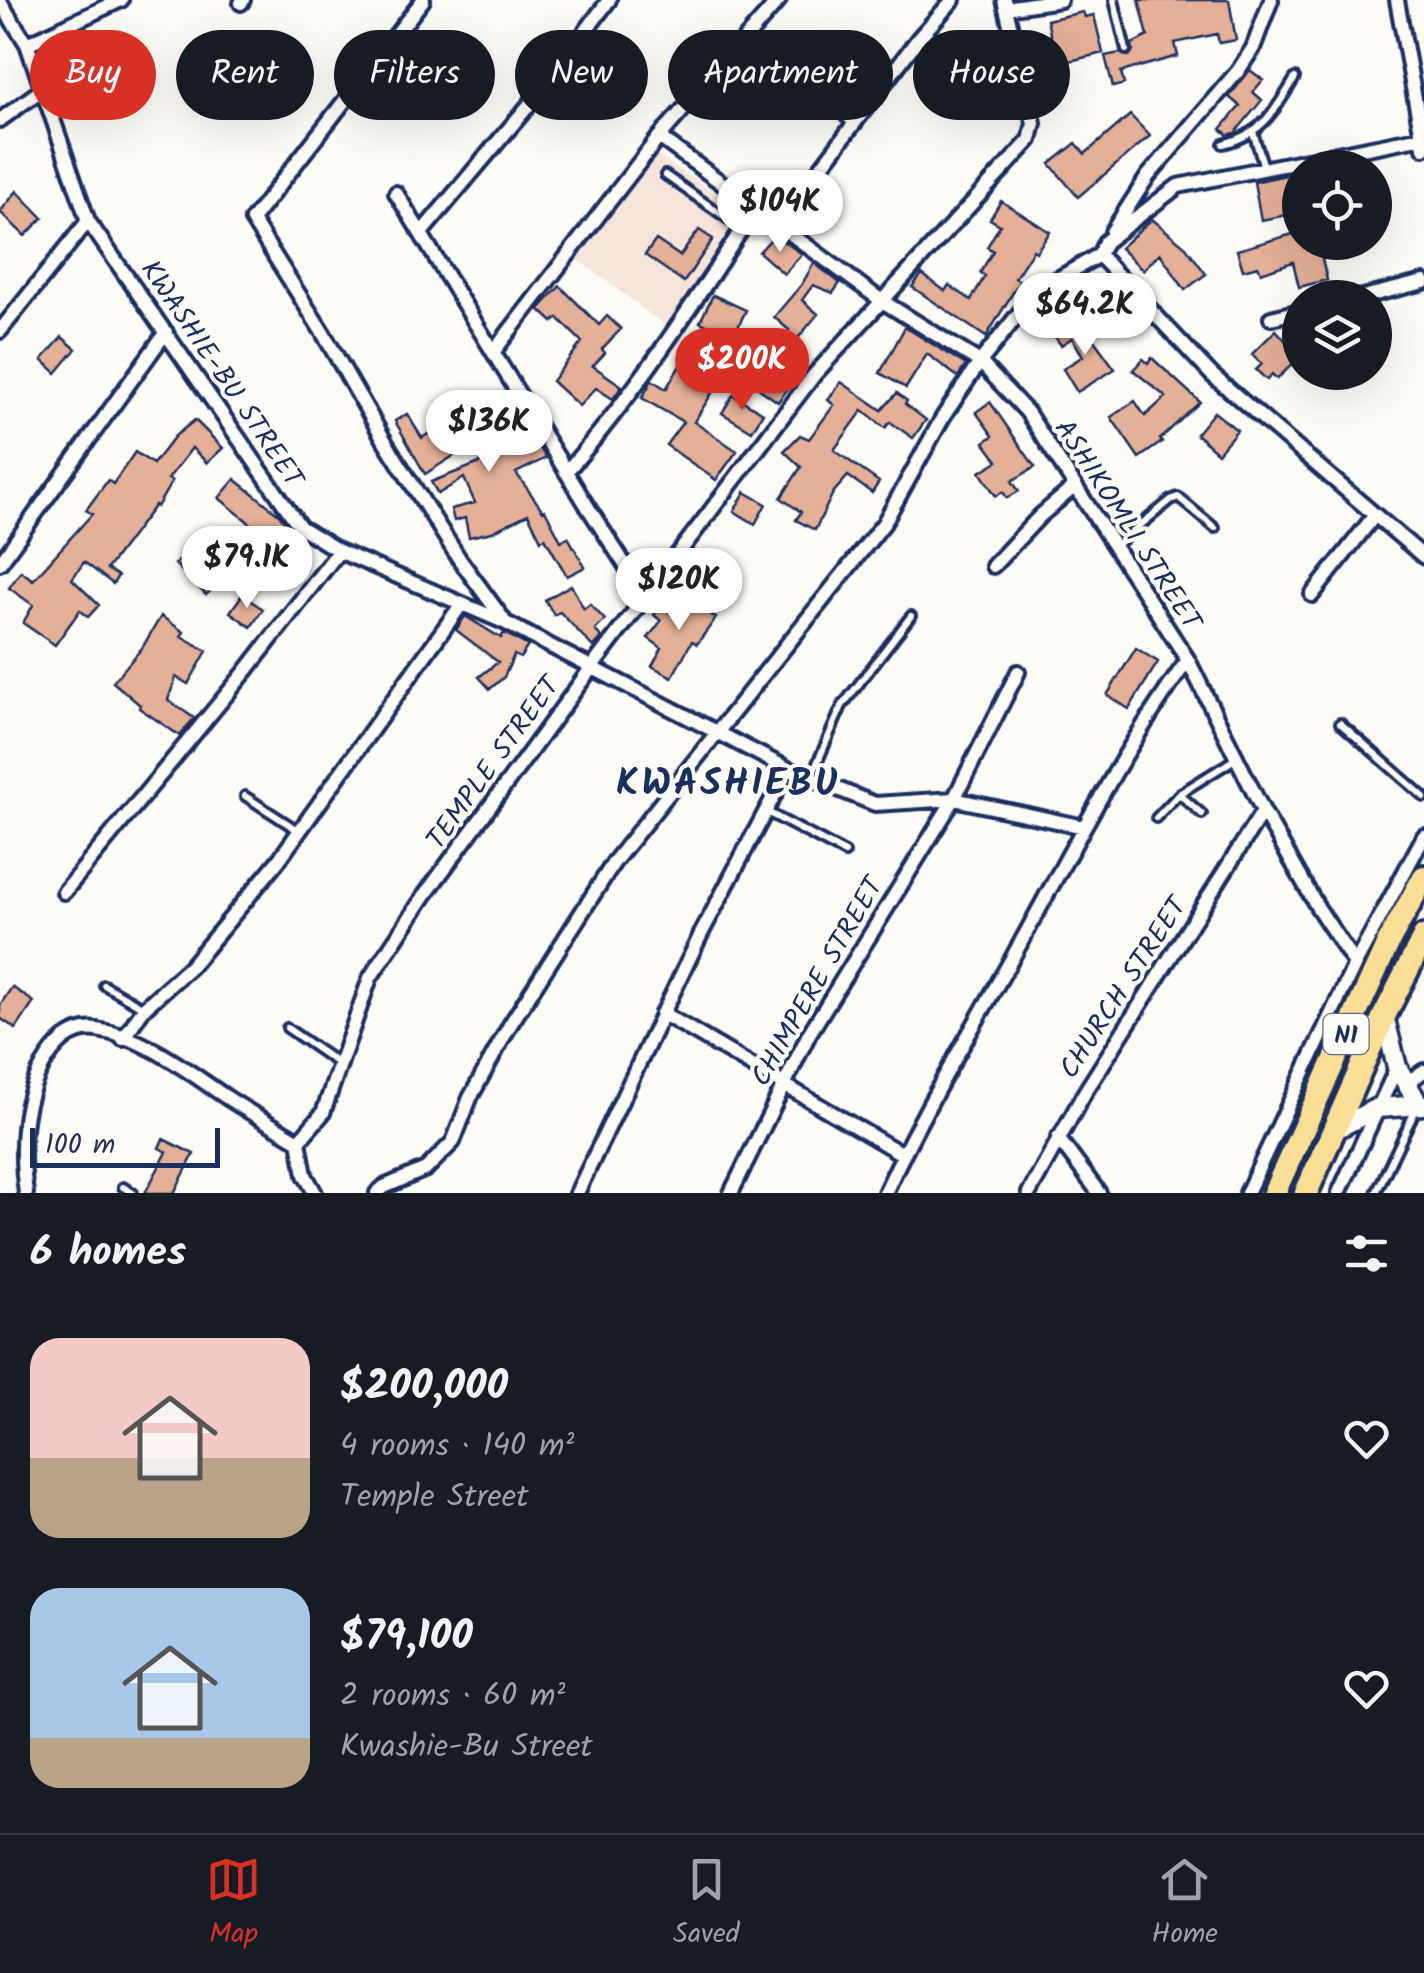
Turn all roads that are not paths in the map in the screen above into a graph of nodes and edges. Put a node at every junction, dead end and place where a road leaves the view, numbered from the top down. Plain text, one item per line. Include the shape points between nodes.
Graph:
1 (121, 0) edge
2 (423, 0) edge
3 (608, 0) edge
4 (779, 0) edge
5 (953, 0) edge
6 (1060, 0) edge
7 (1114, 0) edge
8 (1272, 0) edge
9 (1396, 0) edge
10 (1005, 4) edge
11 (1, 6) edge
12 (27, 44) junction
13 (1126, 50) dead end
14 (30, 52) edge
15 (1417, 75) edge
16 (1296, 78) dead end
17 (30, 98) edge
18 (0, 120) edge
19 (55, 120) edge
20 (847, 120) edge
21 (854, 126) junction
22 (1253, 132) junction
23 (659, 137) junction
24 (1423, 143) edge
25 (1222, 144) dead end
26 (1264, 168) junction
27 (666, 175) dead end
28 (396, 193) dead end
29 (756, 208) junction
30 (88, 220) junction
31 (780, 223) junction
32 (742, 228) junction
33 (420, 233) junction
34 (1102, 249) junction
35 (1424, 282) edge
36 (1392, 290) edge
37 (882, 301) junction
38 (1282, 315) edge
39 (1271, 318) dead end
40 (0, 331) edge
41 (166, 332) junction
42 (494, 351) junction
43 (980, 362) junction
44 (566, 472) junction
45 (1076, 486) junction
46 (1375, 515) junction
47 (1215, 528) dead end
48 (1114, 547) junction
49 (339, 552) junction
50 (1424, 556) edge
51 (0, 564) edge
52 (993, 566) dead end
53 (1312, 596) dead end
54 (646, 597) junction
55 (461, 604) junction
56 (911, 616) dead end
57 (504, 622) junction
58 (1188, 660) junction
59 (592, 667) junction
60 (1018, 672) dead end
61 (1340, 723) dead end
62 (718, 731) junction
63 (1236, 758) junction
64 (788, 769) junction
65 (810, 778) junction
66 (1179, 794) junction
67 (245, 796) dead end
68 (1424, 798) edge
69 (954, 799) junction
70 (1263, 811) junction
71 (767, 812) junction
72 (1202, 814) dead end
73 (1156, 818) dead end
74 (1084, 827) junction
75 (300, 832) junction
76 (1424, 836) edge
77 (846, 854) dead end
78 (1424, 877) edge
79 (64, 892) dead end
80 (1424, 937) edge
81 (1355, 964) junction
82 (104, 984) dead end
83 (144, 1008) junction
84 (662, 1013) junction
85 (1384, 1016) junction
86 (286, 1028) dead end
87 (124, 1039) junction
88 (340, 1065) junction
89 (1424, 1071) edge
90 (1401, 1076) junction
91 (784, 1084) junction
92 (1421, 1104) edge
93 (1377, 1108) junction
94 (1334, 1130) junction
95 (1058, 1138) junction
96 (299, 1141) junction
97 (902, 1154) junction
98 (123, 1187) dead end
99 (26, 1193) edge
100 (133, 1193) edge
101 (315, 1193) edge
102 (377, 1193) edge
103 (577, 1193) edge
104 (731, 1193) edge
105 (884, 1193) edge
106 (1029, 1193) edge
107 (1100, 1193) edge
108 (1247, 1193) edge
109 (1274, 1193) edge
110 (1306, 1193) edge
111 (1339, 1193) edge
112 (1376, 1193) edge

1 - 12 street
2 - 57 street via 252,220 430,514
3 - 33 street
4 - 23 street
5 - 21 street
6 - 10 street
7 - 13 lane
8 - 34 street via 1238,71 1148,176
9 - 15 street
10 - 37 street, TEMPLE STREET via 1033,133
11 - 12 street, KWASHIE-BU STREET
12 - 14 street, KWASHIE-BU STREET
15 - 24 street
16 - 22 lane via 1274,114
17 - 18 street
19 - 30 street, KWASHIE-BU STREET
20 - 21 lane
21 - 31 street
22 - 25 lane
22 - 26 lane
23 - 29 street, ASHIKOMLI STREET
23 - 42 street
24 - 26 street
26 - 34 street via 1178,186
27 - 32 lane
28 - 33 street
29 - 31 street, ASHIKOMLI STREET
29 - 32 street
30 - 40 street
30 - 41 street, KWASHIE-BU STREET
31 - 37 street, ASHIKOMLI STREET
32 - 44 street via 645,375
33 - 42 street
34 - 43 street via 1037,291
34 - 46 street via 1212,374
35 - 36 street
37 - 43 street, ASHIKOMLI STREET
37 - 54 street, TEMPLE STREET via 814,375
38 - 39 street
41 - 49 street, KWASHIE-BU STREET via 290,516
41 - 51 street
42 - 44 street
43 - 45 street, ASHIKOMLI STREET via 1027,412
43 - 62 street via 884,523
44 - 54 street
45 - 48 street, ASHIKOMLI STREET
45 - 52 street
46 - 50 street
46 - 53 street
47 - 48 lane via 1178,498
48 - 58 street, ASHIKOMLI STREET
49 - 55 street, KWASHIE-BU STREET
49 - 79 street
54 - 59 street, TEMPLE STREET
55 - 57 street, KWASHIE-BU STREET
55 - 75 street
56 - 65 lane via 842,706
57 - 59 street, KWASHIE-BU STREET
58 - 63 street, ASHIKOMLI STREET
58 - 74 street
59 - 62 street, KWASHIE-BU STREET
59 - 88 street, TEMPLE STREET via 370,978
60 - 69 street, CHIMPERE STREET
61 - 68 lane
62 - 64 street, KWASHIE-BU STREET
62 - 102 street via 614,862 510,1025 454,1142 426,1169
63 - 66 lane
63 - 70 street, ASHIKOMLI STREET
64 - 65 street, KWASHIE-BU STREET
64 - 71 street
65 - 69 street, KWASHIE-BU STREET via 874,804
66 - 72 lane
66 - 73 lane
67 - 75 lane
69 - 74 street, KWASHIE-BU STREET
69 - 91 street, CHIMPERE STREET
70 - 81 street, ASHIKOMLI STREET
70 - 95 street, CHURCH STREET
71 - 77 lane
71 - 84 street
74 - 97 street
75 - 83 street via 190,967
76 - 81 street
78 - 109 highway, N1
80 - 85 highway, N1
81 - 108 street
82 - 83 lane
83 - 87 street
84 - 91 street
84 - 103 street
85 - 90 street
85 - 94 highway, N1
86 - 88 lane
87 - 96 street via 172,1058
87 - 99 street via 95,1029 71,1034 53,1048 32,1084 21,1160
88 - 96 street, TEMPLE STREET via 323,1113
89 - 90 street
90 - 92 street
90 - 93 street
91 - 97 street
91 - 104 street, CHIMPERE STREET
92 - 93 street
92 - 112 lane
93 - 94 street
93 - 111 street
94 - 110 highway, N1
95 - 106 street, CHURCH STREET
95 - 107 street
96 - 101 street
97 - 105 street
98 - 100 lane

